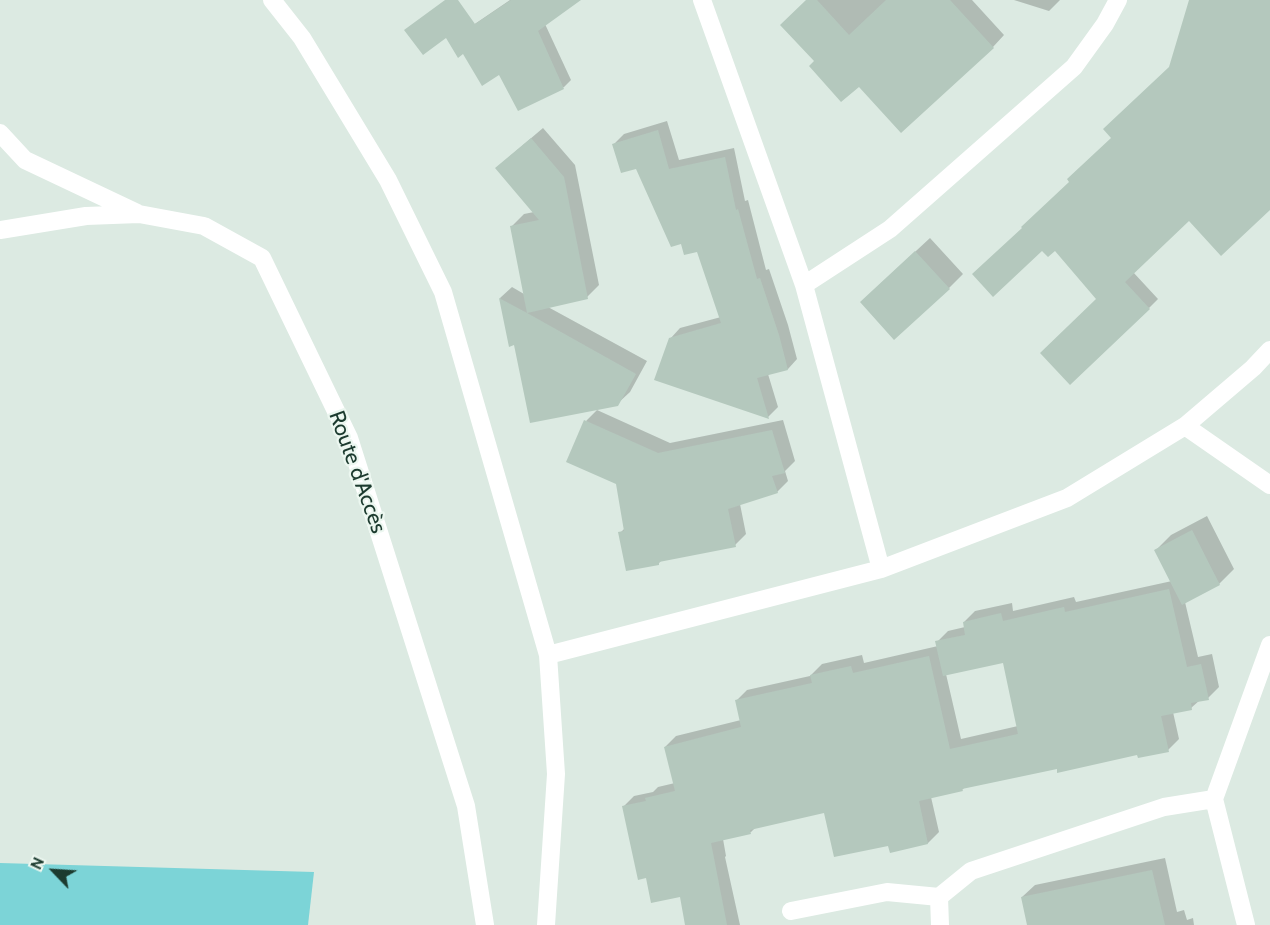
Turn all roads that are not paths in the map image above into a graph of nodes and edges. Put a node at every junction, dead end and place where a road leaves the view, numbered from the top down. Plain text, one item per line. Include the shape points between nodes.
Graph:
1 (272, 0) edge
2 (702, 0) edge
3 (1119, 0) edge
4 (0, 134) edge
5 (139, 214) junction
6 (0, 230) edge
7 (804, 285) junction
8 (1270, 350) edge
9 (1185, 426) junction
10 (1270, 485) edge
11 (881, 569) junction
12 (1270, 645) edge
13 (548, 655) junction
14 (1214, 799) junction
15 (939, 897) junction
16 (791, 911) dead end
17 (484, 925) edge
18 (546, 925) edge
19 (940, 925) edge
20 (1246, 925) edge

1 - 13 street via 302,38 388,180 443,292
2 - 7 street
3 - 7 street via 1074,67 890,229
4 - 5 street via 25,160
5 - 6 street, Route d'Accès via 86,216
5 - 17 street, Route d'Accès via 204,226 262,258 349,438 466,806
7 - 11 street
8 - 9 street
9 - 10 street
9 - 11 street via 1067,498
11 - 13 street
12 - 14 street
13 - 18 street via 556,774
14 - 15 street via 1164,807 971,871
14 - 20 street
15 - 16 street via 887,892
15 - 19 street

